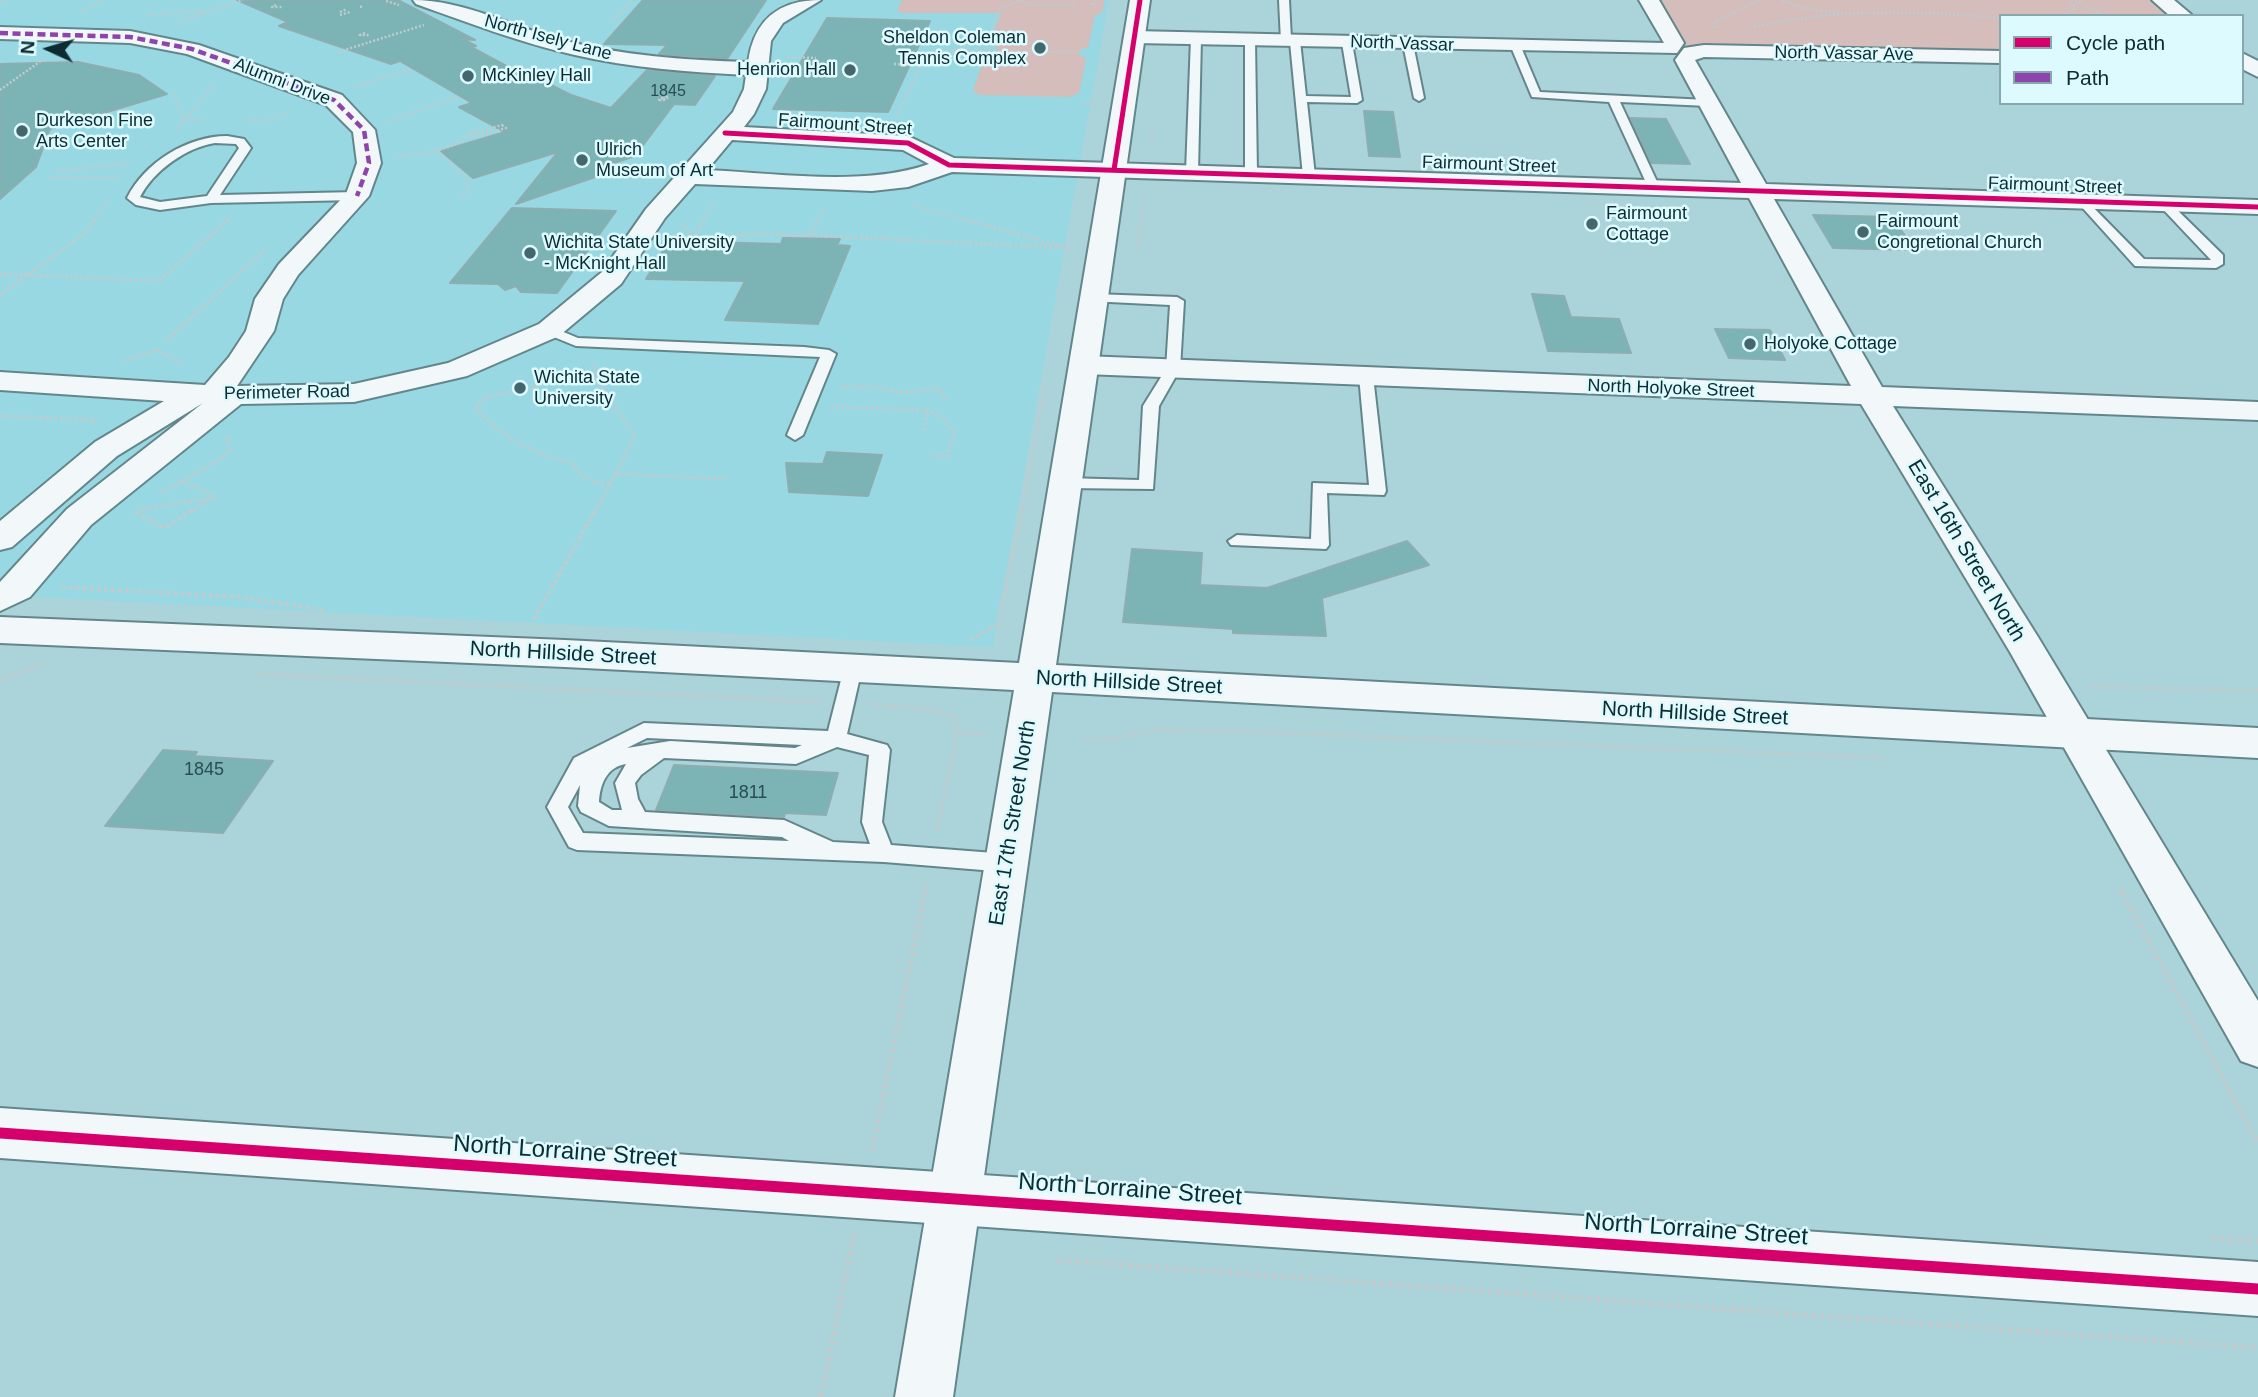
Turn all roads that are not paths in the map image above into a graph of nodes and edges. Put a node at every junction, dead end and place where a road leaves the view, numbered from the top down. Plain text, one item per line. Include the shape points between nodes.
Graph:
1 (423, 0) edge
2 (811, 0) edge
3 (1140, 0) edge
4 (1284, 0) edge
5 (1649, 0) edge
6 (2162, 0) edge
7 (2180, 14) edge
8 (0, 33) edge
9 (1134, 37) junction
10 (1196, 38) junction
11 (1250, 40) junction
12 (1291, 41) junction
13 (1347, 43) junction
14 (1408, 44) junction
15 (1516, 47) junction
16 (1679, 51) junction
17 (1999, 57) edge
18 (767, 63) junction
19 (1419, 98) dead end
20 (1301, 99) junction
21 (1614, 101) junction
22 (1708, 103) junction
23 (725, 134) junction
24 (949, 164) junction
25 (1114, 170) junction
26 (1192, 172) junction
27 (1251, 174) junction
28 (687, 176) junction
29 (1309, 176) junction
30 (1653, 186) junction
31 (1754, 190) junction
32 (357, 196) junction
33 (211, 199) junction
34 (2084, 202) junction
35 (2165, 205) junction
36 (2258, 207) edge
37 (1094, 298) junction
38 (549, 330) junction
39 (1084, 365) junction
40 (1173, 369) junction
41 (1366, 376) junction
42 (0, 381) edge
43 (214, 395) junction
44 (1872, 397) junction
45 (2258, 411) edge
46 (794, 435) dead end
47 (1065, 483) junction
48 (0, 538) edge
49 (1237, 541) dead end
50 (0, 598) edge
51 (0, 630) edge
52 (1035, 677) junction
53 (849, 685) junction
54 (2077, 735) junction
55 (836, 738) junction
56 (2258, 743) edge
57 (670, 749) junction
58 (639, 820) junction
59 (837, 852) junction
60 (884, 853) junction
61 (1007, 863) junction
62 (2258, 1045) edge
63 (0, 1133) edge
64 (955, 1197) junction
65 (2258, 1289) edge
66 (924, 1397) edge

1 - 18 street, North Isely Lane via 597,54 700,66
2 - 18 street, Perimeter Road via 771,24 761,41
3 - 9 street, East 17th Street North
4 - 12 lane
5 - 16 street, East 16th Street North
6 - 7 street
8 - 32 street, Alumni Drive via 130,37 192,48 334,100 364,130 369,163
9 - 10 street, North Vassar
9 - 25 street, East 17th Street North
10 - 11 street, North Vassar
10 - 26 lane
11 - 12 street, North Vassar
11 - 27 lane
12 - 13 street, North Vassar
12 - 20 lane
13 - 14 street, North Vassar
13 - 20 lane via 1357,100
14 - 15 street, North Vassar
14 - 19 lane
15 - 16 street, North Vassar
15 - 21 lane via 1536,95
16 - 17 street, North Vassar Ave
16 - 22 street, East 16th Street North
18 - 23 street, Perimeter Road via 750,105
20 - 29 lane
21 - 22 lane
21 - 30 lane
22 - 31 street, East 16th Street North
23 - 24 street, Fairmount Street via 908,143
23 - 28 street, Perimeter Road
24 - 25 street, Fairmount Street
24 - 28 street, Fairmount Street via 908,180 872,184
25 - 26 street, Fairmount Street
25 - 37 street, East 17th Street North
26 - 27 street, Fairmount Street
27 - 29 street, Fairmount Street
28 - 38 street, Perimeter Road via 611,278
29 - 30 street, Fairmount Street
30 - 31 street, Fairmount Street
31 - 34 street, Fairmount Street
31 - 44 street, East 16th Street North
32 - 33 lane
32 - 43 street via 288,270 269,299 260,331
33 - 33 lane via 238,162 244,148 240,141 209,139 189,144 173,153 133,198 152,204 195,204
34 - 35 street, Fairmount Street
34 - 35 lane via 2140,262 2216,264 2218,258
35 - 36 street, Fairmount Street
37 - 39 street, East 17th Street North
37 - 40 lane via 1177,301
38 - 43 street, Perimeter Road via 457,370 354,393
38 - 46 lane via 576,342 829,354
39 - 40 street, North Holyoke Street
39 - 47 street, East 17th Street North
40 - 41 street, North Holyoke Street
40 - 47 lane via 1151,406 1147,485
41 - 44 street, North Holyoke Street
41 - 49 lane via 1378,491 1320,487 1320,545
42 - 43 street, Perimeter Road
43 - 48 street via 106,449
43 - 50 street via 79,517 17,588
44 - 45 street, North Holyoke Street
44 - 54 street, East 16th Street North
47 - 52 street, East 17th Street North
51 - 53 street, North Hillside Street
52 - 53 street, North Hillside Street
52 - 54 street, North Hillside Street
52 - 61 street, East 17th Street North
53 - 55 lane
54 - 56 street, North Hillside Street
54 - 62 street, East 16th Street North
55 - 57 lane via 796,756
55 - 59 lane via 644,730 581,764 557,807 578,841
55 - 60 lane via 880,750 872,821
57 - 58 lane via 635,765 623,785 625,799
57 - 58 lane via 610,759 590,782 588,806 609,818
58 - 59 lane via 784,829
59 - 60 lane
60 - 61 lane
61 - 64 street, East 17th Street North
63 - 64 street, North Lorraine Street
64 - 65 street, North Lorraine Street
64 - 66 street, East 17th Street North

